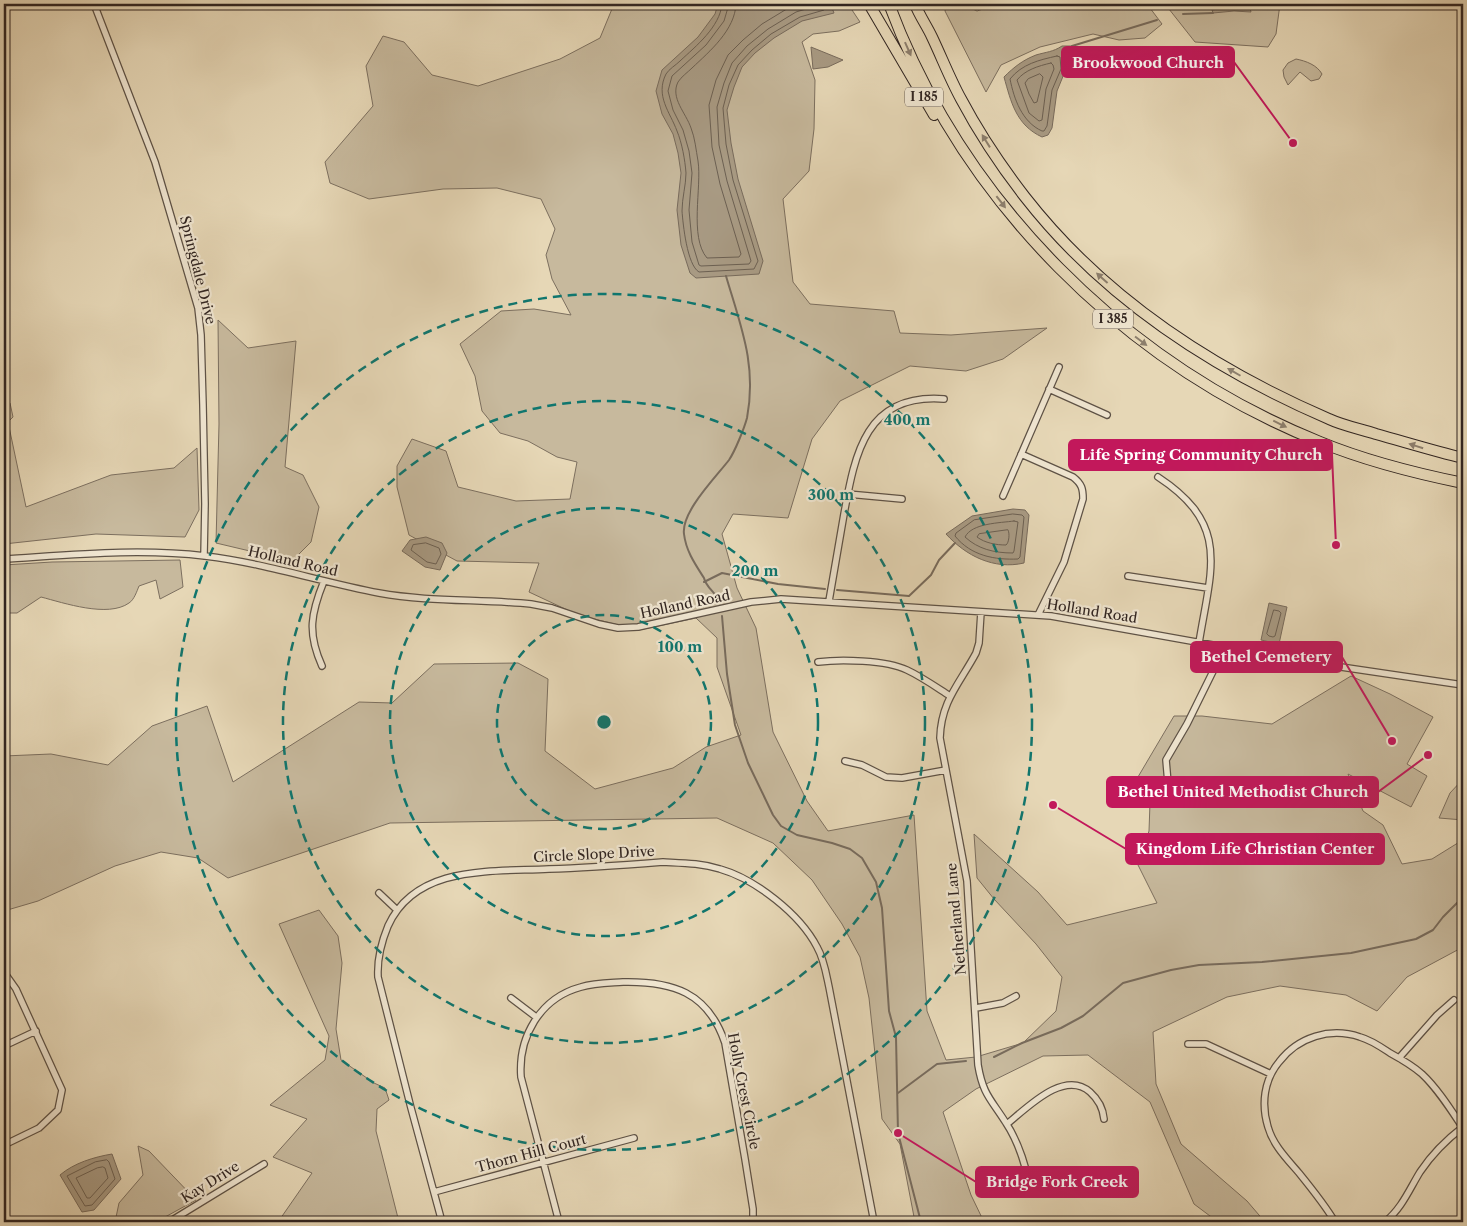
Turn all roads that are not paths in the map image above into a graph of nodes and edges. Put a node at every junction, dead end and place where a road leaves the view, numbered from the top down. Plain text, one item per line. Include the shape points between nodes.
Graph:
1 (94, 4) edge
2 (869, 4) edge
3 (889, 4) edge
4 (915, 4) edge
5 (922, 4) edge
6 (928, 27) junction
7 (988, 185) junction
8 (1059, 366) dead end
9 (1050, 389) junction
10 (944, 399) dead end
11 (1107, 416) dead end
12 (1021, 454) junction
13 (1463, 458) edge
14 (1158, 477) dead end
15 (1463, 483) edge
16 (848, 494) junction
17 (1003, 496) dead end
18 (902, 499) dead end
19 (204, 556) junction
20 (4, 559) edge
21 (1128, 576) dead end
22 (324, 581) junction
23 (1208, 588) junction
24 (829, 601) junction
25 (981, 612) junction
26 (1038, 615) junction
27 (1199, 643) junction
28 (1225, 647) junction
29 (818, 662) dead end
30 (322, 666) dead end
31 (1463, 685) edge
32 (950, 696) junction
33 (846, 761) dead end
34 (946, 770) junction
35 (1173, 793) dead end
36 (379, 893) dead end
37 (397, 910) junction
38 (4, 972) edge
39 (1016, 996) dead end
40 (511, 998) dead end
41 (1454, 1000) dead end
42 (976, 1008) junction
43 (536, 1017) junction
44 (36, 1031) junction
45 (1188, 1044) dead end
46 (4, 1046) edge
47 (1399, 1058) junction
48 (1271, 1074) junction
49 (1104, 1119) dead end
50 (1007, 1124) junction
51 (1463, 1128) edge
52 (634, 1138) dead end
53 (4, 1145) edge
54 (543, 1163) junction
55 (264, 1164) dead end
56 (434, 1192) junction
57 (1028, 1192) dead end
58 (169, 1222) edge
59 (442, 1222) edge
60 (559, 1222) edge
61 (753, 1222) edge
62 (874, 1222) edge
63 (1335, 1222) edge
64 (1385, 1222) edge

1 - 19 street, Springdale Drive via 155,162 198,308 204,405
2 - 7 highway, I 185 via 958,152
3 -> 7 highway, I 385 via 936,104
4 - 6 highway, I 385
5 - 6 highway
13 -> 6 highway, I 385 via 1331,420 1231,371 1141,312 1097,274 1025,196 960,98
7 -> 15 highway, I 385 via 1037,246 1092,300 1129,332 1189,375 1257,413 1321,442 1391,466
8 - 9 street
9 - 11 street
9 - 12 street
10 - 16 street via 908,402 877,421 859,450
12 - 17 street
12 - 26 street via 1073,477 1083,492 1064,562
14 - 23 street via 1187,499 1204,523 1211,553
16 - 18 street
16 - 24 street
19 - 20 street, Holland Road via 130,553
19 - 22 street, Holland Road
21 - 23 street
22 - 24 street, Holland Road via 396,596 531,604 618,628 654,625 761,600
22 - 30 street via 312,628 314,646
23 - 27 street
24 - 25 street, Holland Road
25 - 26 street, Holland Road
25 - 32 street, Netherland Lane via 976,653
26 - 27 street, Holland Road
27 - 28 street, Holland Road
28 - 31 street, Holland Road
28 - 35 street via 1166,760 1168,783
29 - 32 street via 832,660 894,665 912,672
32 - 34 street, Netherland Lane via 944,708 940,738
33 - 34 street via 886,777 902,778
34 - 42 street, Netherland Lane via 967,881
36 - 37 street
37 - 56 street, Circle Slope Drive via 381,945 378,977
37 - 62 street, Circle Slope Drive via 423,887 452,876 663,862 720,869 763,891 803,928 822,957
38 - 44 street
39 - 42 street via 1003,1004
40 - 43 street
41 - 47 street
42 - 50 street, Netherland Lane via 981,1081 986,1096
43 - 54 street, Holly Crest Circle via 523,1047 521,1070
43 - 61 street, Holly Crest Circle via 566,992 587,985 613,983 664,985 690,995 704,1006 725,1042
44 - 46 street
44 - 53 street via 62,1090 58,1110 39,1128
45 - 48 street via 1206,1044
47 - 48 street via 1361,1037 1327,1034 1292,1048
47 - 51 street via 1427,1079
48 - 63 street via 1264,1102 1270,1133
49 - 50 street via 1102,1106 1096,1097 1087,1089 1069,1085 1043,1096
50 - 57 street, Netherland Lane via 1026,1173
51 - 64 street via 1432,1155 1405,1201
52 - 54 street, Thorn Hill Court
54 - 56 street, Thorn Hill Court
54 - 60 street, Holly Crest Circle
55 - 58 street, Kay Drive
56 - 59 street, Circle Slope Drive

